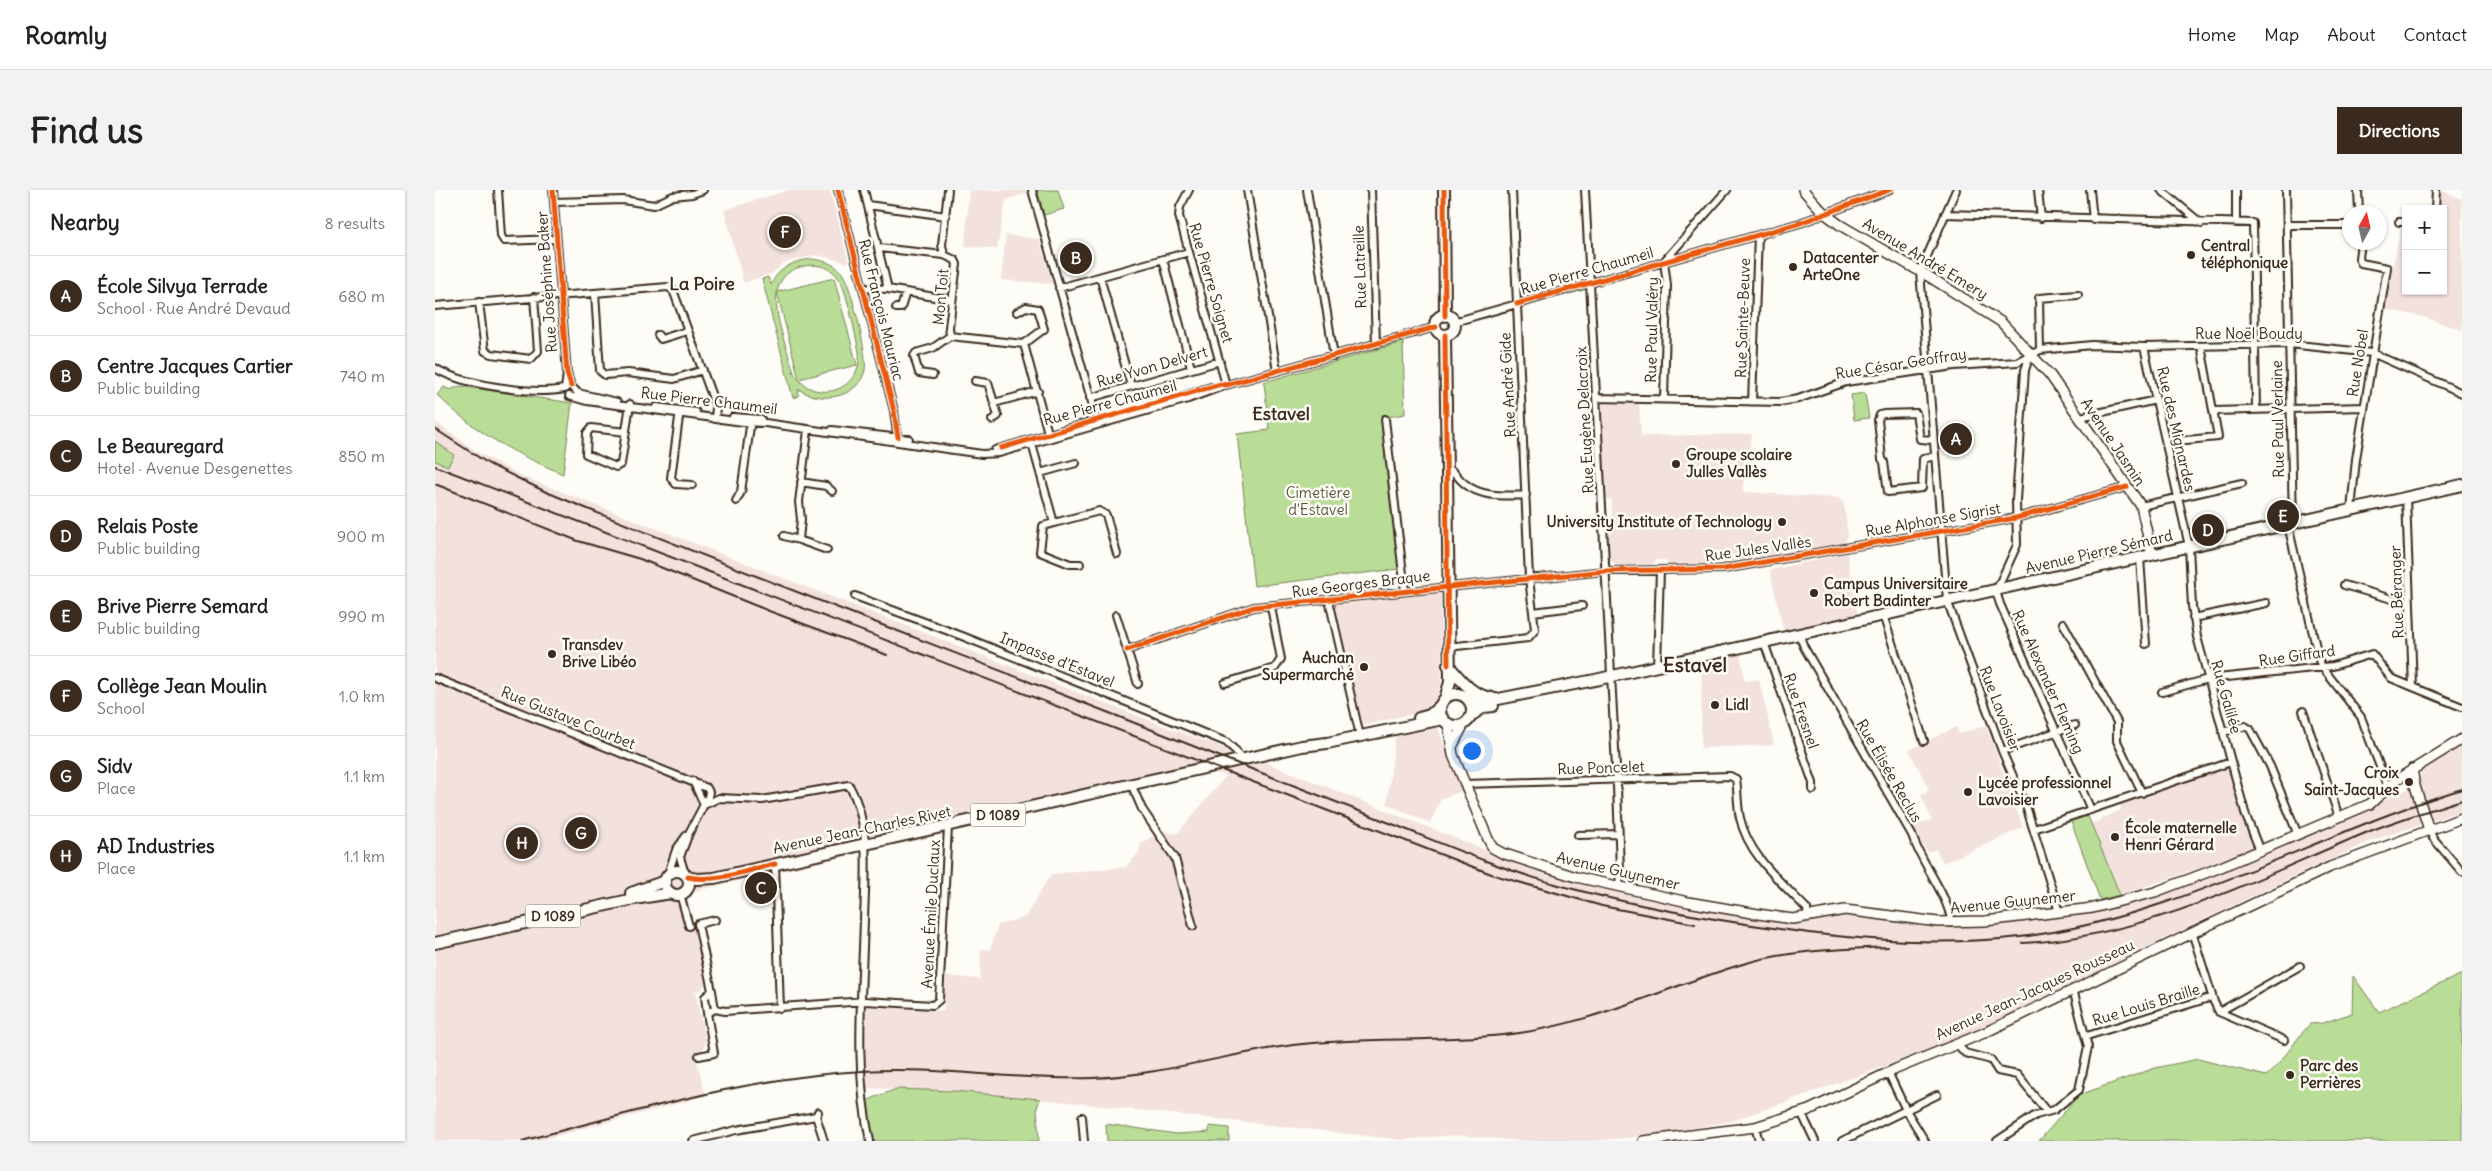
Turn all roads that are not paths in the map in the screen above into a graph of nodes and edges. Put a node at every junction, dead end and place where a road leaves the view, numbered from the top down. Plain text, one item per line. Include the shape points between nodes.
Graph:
1 (497, 190) edge
2 (553, 190) edge
3 (703, 190) edge
4 (837, 190) edge
5 (864, 190) edge
6 (948, 190) edge
7 (1032, 190) edge
8 (1189, 190) edge
9 (1247, 190) edge
10 (1307, 190) edge
11 (1371, 190) edge
12 (1444, 190) edge
13 (1512, 190) edge
14 (1585, 190) edge
15 (1727, 190) edge
16 (1803, 190) edge
17 (1889, 190) edge
18 (1956, 190) edge
19 (2038, 190) edge
20 (2090, 190) edge
21 (2161, 190) edge
22 (2235, 190) edge
23 (2286, 190) edge
24 (2358, 190) edge
25 (2436, 190) edge
26 (554, 202) junction
27 (868, 205) junction
28 (2359, 205) edge
29 (2435, 205) edge
30 (1824, 213) junction
31 (1945, 214) junction
32 (946, 216) junction
33 (2041, 218) junction
34 (2093, 220) junction
35 (2201, 223) junction
36 (2236, 223) junction
37 (2287, 225) junction
38 (2342, 225) edge
39 (1758, 235) junction
40 (556, 239) junction
41 (879, 248) junction
42 (2360, 250) edge
43 (1189, 252) junction
44 (944, 255) junction
45 (1163, 259) junction
46 (1665, 261) junction
47 (1920, 272) junction
48 (1100, 277) junction
49 (1590, 283) junction
50 (863, 288) junction
51 (1059, 288) junction
52 (888, 289) junction
53 (906, 292) junction
54 (595, 293) junction
55 (561, 295) junction
56 (2078, 295) dead end
57 (535, 297) junction
58 (952, 300) junction
59 (479, 302) junction
60 (1517, 304) junction
61 (435, 306) edge
62 (896, 308) dead end
63 (1017, 312) dead end
64 (1445, 316) junction
65 (1454, 322) junction
66 (1436, 327) junction
67 (687, 331) junction
68 (658, 334) dead end
69 (1445, 335) junction
70 (951, 336) junction
71 (1024, 344) junction
72 (1376, 344) junction
73 (2289, 344) junction
74 (2255, 345) junction
75 (2201, 346) junction
76 (2144, 347) junction
77 (2040, 350) junction
78 (2372, 353) junction
79 (2029, 355) junction
80 (1334, 356) junction
81 (1220, 361) junction
82 (435, 368) edge
83 (1191, 368) junction
84 (703, 370) junction
85 (1277, 371) junction
86 (1927, 372) junction
87 (933, 375) dead end
88 (975, 381) dead end
89 (1226, 385) junction
90 (1131, 386) junction
91 (568, 391) junction
92 (1038, 391) junction
93 (2462, 393) edge
94 (1090, 398) junction
95 (1597, 398) junction
96 (1664, 399) junction
97 (2156, 400) junction
98 (994, 402) junction
99 (1752, 402) junction
100 (630, 405) junction
101 (2364, 408) junction
102 (2256, 409) junction
103 (2291, 409) junction
104 (680, 411) junction
105 (2214, 411) junction
106 (715, 417) junction
107 (2080, 417) junction
108 (1385, 419) dead end
109 (751, 420) junction
110 (992, 420) dead end
111 (1097, 422) junction
112 (808, 430) junction
113 (626, 432) junction
114 (1048, 433) junction
115 (1036, 437) junction
116 (1057, 437) junction
117 (898, 440) junction
118 (1933, 440) junction
119 (2166, 442) junction
120 (1032, 444) junction
121 (1935, 456) junction
122 (1076, 463) dead end
123 (1040, 473) junction
124 (1446, 476) junction
125 (801, 482) junction
126 (1463, 483) junction
127 (2242, 483) dead end
128 (692, 485) dead end
129 (2462, 485) edge
130 (2127, 487) junction
131 (832, 491) dead end
132 (1525, 495) junction
133 (2406, 497) junction
134 (2179, 498) junction
135 (736, 501) dead end
136 (2141, 506) junction
137 (2351, 510) junction
138 (2016, 518) junction
139 (1054, 523) junction
140 (2291, 524) junction
141 (1941, 531) junction
142 (784, 536) dead end
143 (799, 540) junction
144 (1854, 546) joint
145 (2189, 546) junction
146 (827, 550) dead end
147 (1117, 554) dead end
148 (2152, 555) junction
149 (2140, 558) junction
150 (1080, 564) dead end
151 (1660, 570) junction
152 (1605, 571) junction
153 (1529, 578) junction
154 (2344, 585) dead end
155 (1447, 586) junction
156 (1405, 590) junction
157 (1996, 591) junction
158 (855, 596) dead end
159 (1329, 600) junction
160 (1947, 600) junction
161 (2266, 602) dead end
162 (2409, 604) junction
163 (1582, 606) dead end
164 (1271, 607) junction
165 (1533, 612) junction
166 (1116, 615) dead end
167 (1883, 615) junction
168 (2193, 618) junction
169 (2063, 623) dead end
170 (1799, 634) junction
171 (1764, 642) junction
172 (2145, 644) dead end
173 (1448, 647) junction
174 (1127, 650) junction
175 (1448, 665) junction
176 (1657, 666) junction
177 (2322, 667) junction
178 (1611, 676) junction
179 (435, 678) edge
180 (2208, 679) junction
181 (1595, 680) junction
182 (1450, 682) junction
183 (1225, 683) dead end
184 (1138, 684) dead end
185 (2413, 687) junction
186 (2162, 692) dead end
187 (1466, 697) junction
188 (1498, 699) junction
189 (1443, 702) junction
190 (2462, 706) edge
191 (2303, 711) dead end
192 (1472, 715) junction
193 (1446, 721) junction
194 (1464, 724) junction
195 (2075, 725) dead end
196 (2223, 732) junction
197 (1359, 733) junction
198 (2057, 733) junction
199 (2462, 739) edge
200 (1924, 741) dead end
201 (1451, 750) junction
202 (2002, 752) junction
203 (1241, 760) junction
204 (2231, 762) junction
205 (2412, 769) junction
206 (1616, 780) junction
207 (1465, 784) junction
208 (1132, 786) junction
209 (701, 787) junction
210 (2387, 788) junction
211 (1813, 790) dead end
212 (711, 793) junction
213 (2142, 793) junction
214 (737, 798) junction
215 (705, 805) junction
216 (2091, 810) junction
217 (2339, 818) junction
218 (2462, 818) edge
219 (948, 827) junction
220 (2034, 829) junction
221 (2429, 830) junction
222 (689, 833) junction
223 (1619, 834) junction
224 (1578, 835) dead end
225 (2298, 835) junction
226 (865, 844) junction
227 (2260, 851) junction
228 (775, 864) junction
229 (2462, 872) edge
230 (686, 875) junction
231 (667, 878) junction
232 (714, 878) junction
233 (1619, 887) junction
234 (679, 892) junction
235 (2059, 912) junction
236 (1808, 916) junction
237 (715, 920) dead end
238 (1952, 923) junction
239 (689, 926) dead end
240 (1193, 926) dead end
241 (2192, 932) junction
242 (435, 937) edge
243 (435, 943) edge
244 (2300, 966) dead end
245 (2073, 989) junction
246 (712, 991) junction
247 (2213, 997) junction
248 (862, 1001) junction
249 (780, 1008) junction
250 (715, 1009) junction
251 (2219, 1012) junction
252 (707, 1013) junction
253 (2087, 1036) junction
254 (2284, 1040) dead end
255 (1957, 1044) junction
256 (699, 1056) dead end
257 (1888, 1072) junction
258 (1937, 1095) dead end
259 (1906, 1110) junction
260 (1801, 1112) junction
261 (2047, 1112) junction
262 (1082, 1117) dead end
263 (1755, 1126) junction
264 (1671, 1139) edge
265 (693, 1141) edge
266 (824, 1141) edge
267 (870, 1141) edge
268 (1084, 1141) edge
269 (1643, 1141) edge
270 (1759, 1141) edge
271 (1815, 1141) edge
272 (1843, 1141) edge
273 (1925, 1141) edge
274 (1997, 1141) edge

1 - 40 street via 504,241
2 - 26 street, Rue Joséphine Baker
3 - 26 street via 654,204 623,200
4 - 50 street, Rue François Mauriac
5 - 27 street
6 - 32 street
7 - 51 street
8 - 43 street, Rue Pierre Soignet via 1179,211
9 - 85 street
10 - 80 street
11 - 72 street, Rue Latreille
12 - 64 main road
13 - 60 street, Rue André Gide
14 - 49 street, Rue Eugène Delacroix
15 - 46 street, Rue Pierre Chaumeil
16 - 30 main road, Avenue André Emery
17 - 30 street
18 - 31 street
19 - 33 street
20 - 34 street
21 - 35 street
22 - 36 street
23 - 37 street, Rue Paul Verlaine
24 - 28 street
25 - 29 street
26 - 40 street, Rue Joséphine Baker
27 - 32 street
27 - 41 street
30 - 39 street
30 - 47 main road, Avenue André Emery
31 - 33 street
31 - 47 street
32 - 44 street
33 - 34 street
34 - 35 street
35 - 36 street
36 - 74 street via 2253,223
37 - 38 street
37 - 73 street, Rue Paul Verlaine
39 - 46 street
39 - 99 street, Rue Sainte-Beuve
40 - 55 street, Rue Joséphine Baker
41 - 44 street
41 - 52 street
42 - 78 street, Rue Nobel via 2361,263 2387,268
43 - 45 street
43 - 81 street, Rue Pierre Soignet
44 - 58 street, Mon Toit via 957,264
45 - 48 street
45 - 83 street
46 - 49 street, Rue Pierre Chaumeil
46 - 96 street, Rue Paul Valéry
47 - 79 main road, Avenue André Emery via 1991,314
47 - 86 street, Rue Lavoisier
48 - 51 street
48 - 90 street
49 - 60 street, Rue Pierre Chaumeil
49 - 95 street, Rue Eugène Delacroix
50 - 52 street
50 - 117 street, Rue François Mauriac via 894,411
51 - 94 street
52 - 53 street
53 - 58 street
53 - 62 street via 901,308
54 - 55 street
54 - 67 street via 668,287 673,290
54 - 84 street via 600,371 605,375 628,373 682,379
55 - 57 street
55 - 91 street, Rue Joséphine Baker
56 - 77 street via 2039,298
57 - 59 street
57 - 59 street via 538,351 531,359 485,351
58 - 70 street, Mon Toit
59 - 61 street
60 - 65 street, Rue Pierre Chaumeil
60 - 132 street, Rue André Gide
63 - 71 street via 1026,307 1038,309 1044,329
64 - 65 main road
64 - 66 main road via 1437,321
65 - 69 main road via 1453,331
66 - 69 main road
66 - 72 street, Rue Pierre Chaumeil
67 - 68 street via 665,339
67 - 84 street
69 - 124 main road
70 - 71 street, Mon Toit
70 - 87 street, Mon Toit via 914,356 919,373
71 - 92 street
72 - 80 street, Rue Pierre Chaumeil
73 - 74 street, Rue Noël Boudy
73 - 78 street, Rue Noël Boudy
73 - 103 street, Rue Paul Verlaine
74 - 75 street, Rue Noël Boudy
74 - 102 street
75 - 76 street, Rue Noël Boudy
75 - 105 street
76 - 77 street, Rue Noël Boudy via 2092,345
76 - 97 street, Rue des Mignardes
77 - 79 street, Rue Noël Boudy
78 - 93 street, Rue Noël Boudy
78 - 101 street, Rue Nobel
79 - 86 street, Rue César Geoffray via 2017,362 1954,366
79 - 107 main road, Avenue Jasmin via 2049,375
79 - 138 street via 2025,370
80 - 85 street, Rue Pierre Chaumeil
81 - 83 street, Rue Yvon Delvert
81 - 89 street, Rue Pierre Soignet
82 - 91 street via 466,382 547,392
83 - 90 street, Rue Yvon Delvert
84 - 106 street via 716,408
85 - 89 street, Rue Pierre Chaumeil
86 - 99 street, Rue César Geoffray via 1846,382 1798,399
86 - 118 street, Rue Lavoisier
88 - 98 street via 988,383
89 - 111 street, Rue Pierre Chaumeil via 1188,399
90 - 94 street, Rue Yvon Delvert
91 - 100 street, Rue Pierre Chaumeil
92 - 98 street
92 - 114 street
94 - 111 street
95 - 96 street, Rue César Geoffray
95 - 152 street, Rue Eugène Delacroix
96 - 99 street, Rue César Geoffray
97 - 107 street
97 - 119 street, Rue des Mignardes
98 - 110 street via 998,416
100 - 104 street, Rue Pierre Chaumeil
100 - 113 street
101 - 103 street
101 - 137 street, Rue Nobel
102 - 103 street
102 - 105 street
103 - 140 street, Rue Paul Verlaine
104 - 106 street, Rue Pierre Chaumeil
104 - 128 street via 671,478 676,484
105 - 119 street via 2218,437
106 - 109 street, Rue Pierre Chaumeil
107 - 130 main road, Avenue Jasmin
108 - 156 street
109 - 112 street, Rue Pierre Chaumeil
109 - 117 street, Rue Pierre Chaumeil
109 - 135 street via 741,492
111 - 114 street, Rue Pierre Chaumeil
111 - 116 street, Rue Pierre Chaumeil
112 - 117 street, Rue Pierre Chaumeil
112 - 125 street
113 - 113 street via 619,466 586,454 587,433 591,428
114 - 115 street, Rue Pierre Chaumeil
114 - 116 street
115 - 117 street, Rue Pierre Chaumeil via 987,451
115 - 120 street
116 - 120 street, Rue Pierre Chaumeil
117 - 120 street, Rue Pierre Chaumeil via 982,454
118 - 121 street, Rue Lavoisier
118 - 121 street via 1921,439 1916,413 1880,415 1878,420 1888,492 1922,488 1923,459
119 - 134 street, Rue des Mignardes
120 - 123 street
121 - 141 street, Rue Lavoisier
122 - 123 street
123 - 139 street
124 - 126 street
124 - 126 street via 1453,471
124 - 155 main road
125 - 131 street via 826,486
125 - 143 street
126 - 132 street via 1482,493
127 - 134 street
129 - 133 main road, Avenue Pierre Sémard
130 - 136 main road, Avenue Jasmin
130 - 138 street, Rue Alphonse Sigrist
132 - 153 street, Rue André Gide
133 - 137 main road, Avenue Pierre Sémard
133 - 162 street, Rue Béranger
134 - 136 street
134 - 145 street, Rue des Mignardes
136 - 148 main road, Avenue Jasmin
137 - 140 main road, Avenue Pierre Sémard
138 - 141 street, Rue Alphonse Sigrist
138 - 157 street via 2017,545
139 - 147 street via 1099,511 1107,515
139 - 150 street via 1043,526 1040,552 1070,564
140 - 145 main road, Avenue Pierre Sémard
140 - 177 street, Rue Paul Verlaine
141 - 144 street, Rue Alphonse Sigrist
141 - 160 street, Rue Lavoisier
142 - 143 street
143 - 146 street
144 - 151 street, Rue Jules Vallès via 1724,569
145 - 148 main road, Avenue Pierre Sémard
145 - 168 street, Rue Galilée
148 - 149 main road, Avenue Pierre Sémard
149 - 157 main road, Avenue Pierre Sémard
149 - 172 street
151 - 152 street, Rue Jules Vallès
151 - 176 street
152 - 153 street, Rue Georges Braque
152 - 178 street, Rue Eugène Delacroix
153 - 155 street, Rue Georges Braque
153 - 165 street, Rue André Gide
154 - 162 street
155 - 156 street, Rue Georges Braque
155 - 173 main road
156 - 159 street, Rue Georges Braque
157 - 160 main road, Avenue Pierre Sémard
157 - 198 street, Rue Alexander Fleming
158 - 203 street, Impasse d'Estavel via 1226,742
159 - 164 street, Rue Georges Braque
159 - 197 street
160 - 167 main road, Avenue Pierre Sémard
160 - 202 street, Rue Lavoisier
161 - 168 street
162 - 185 street, Rue Béranger
163 - 165 street
164 - 174 street, Rue Georges Braque via 1247,610
164 - 183 street via 1280,664
165 - 173 street, Rue André Gide via 1535,630 1528,638
166 - 174 street
167 - 170 main road, Avenue Pierre Sémard
167 - 200 street
168 - 180 street, Rue Galilée
169 - 213 street via 2117,722 2117,741
170 - 171 main road, Avenue Pierre Sémard
170 - 238 street, Rue Élisée Reclus via 1911,836 1949,910
171 - 176 main road, Avenue Pierre Sémard
171 - 211 street, Rue Fresnel
173 - 175 main road
174 - 184 street
175 - 182 main road
175 - 188 main road via 1473,692
176 - 178 main road, Avenue Pierre Sémard
177 - 180 street, Rue Giffard
177 - 185 street, Rue Giffard via 2372,654 2391,678
177 - 210 street via 2361,717
178 - 181 main road, Avenue Pierre Sémard
178 - 206 street, Rue Eugène Delacroix
179 - 209 street, Rue Gustave Courbet via 693,781
180 - 186 street, Rue Giffard
180 - 196 street, Rue Galilée
181 - 188 main road
181 - 192 main road via 1586,685 1484,708
182 - 187 main road
182 - 189 main road
185 - 190 street, Rue Giffard
187 - 188 main road via 1479,702
187 - 189 main road via 1453,694
187 - 192 main road
189 - 193 main road
189 - 197 main road, D 1089 via 1430,716
191 - 217 street
192 - 194 main road
193 - 194 main road via 1456,726
193 - 197 main road, D 1089
193 - 201 main road, Avenue Guynemer via 1451,734
194 - 201 main road
195 - 198 street
196 - 204 street, Rue Galilée
196 - 225 street via 2245,726 2250,729 2270,766
197 - 203 main road, D 1089
198 - 202 street
198 - 216 street, Rue Alexander Fleming
199 - 205 main road, Avenue Guynemer
201 - 207 main road, Avenue Guynemer
202 - 220 street, Rue Lavoisier
203 - 208 main road, Avenue Jean-Charles Rivet / D 1089
204 - 213 street
204 - 227 street, Rue Galilée
205 - 210 main road, Avenue Guynemer
205 - 221 main road
206 - 207 street, Rue Poncelet
206 - 223 street, Rue Eugène Delacroix
206 - 236 street, Rue Poncelet via 1730,776 1736,779 1739,816 1747,842 1807,910
207 - 233 main road, Avenue Guynemer via 1493,848 1513,858
208 - 219 main road, Avenue Jean-Charles Rivet / D 1089
208 - 240 street via 1142,809 1175,858
209 - 212 street, Rue Gustave Courbet
209 - 215 street
210 - 217 main road, Avenue Guynemer via 2370,804
212 - 214 street
212 - 215 street
213 - 216 street
214 - 215 street via 719,798
214 - 226 street via 761,800 849,785
215 - 222 street
216 - 220 street
217 - 225 main road, Avenue Guynemer
218 - 221 main road, Avenue Jean-Jacques Rousseau
219 - 226 main road, Avenue Jean-Charles Rivet / D 1089
219 - 248 street, Avenue Émile Duclaux via 939,1000 933,1005
220 - 235 street, Rue Lavoisier
221 - 229 street
221 - 241 main road, Avenue Jean-Jacques Rousseau via 2330,867
222 - 230 street via 680,857
222 - 231 street via 676,850
223 - 224 street
223 - 233 street, Rue Eugène Delacroix
225 - 227 main road, Avenue Guynemer
226 - 228 main road, Avenue Jean-Charles Rivet / D 1089
226 - 248 street
227 - 235 main road, Avenue Guynemer via 2155,892 2093,908
228 - 232 main road, Avenue Jean-Charles Rivet / D 1089
228 - 249 street
230 - 231 main road via 675,871
230 - 232 main road, Avenue Jean-Charles Rivet / D 1089 via 697,879
230 - 234 main road via 690,881
231 - 234 main road via 666,888
231 - 242 main road, D 1089 via 631,893
232 - 234 main road, Avenue Jean-Charles Rivet
233 - 236 main road, Avenue Guynemer via 1785,918
234 - 239 street
234 - 243 main road, Avenue Jean-Charles Rivet / D 1089
235 - 238 main road, Avenue Guynemer
236 - 238 main road, Avenue Guynemer via 1845,910
237 - 246 street via 698,924
241 - 245 main road, Avenue Jean-Jacques Rousseau
241 - 247 street
244 - 251 street
245 - 253 street
245 - 255 main road, Avenue Jean-Jacques Rousseau
246 - 250 street
246 - 252 street via 705,997
247 - 251 street
247 - 253 street, Rue Louis Braille
248 - 249 street
248 - 267 street via 862,1093
249 - 250 street
250 - 252 street
251 - 254 street
252 - 256 street via 714,1053
253 - 261 street via 2089,1046 2079,1090
255 - 257 main road, Avenue Jean-Jacques Rousseau
255 - 261 street via 1965,1053 1991,1060 1998,1071 2017,1075
257 - 259 street
257 - 260 main road, Avenue Jean-Jacques Rousseau
258 - 259 street
259 - 272 street
259 - 273 street
260 - 263 main road, Avenue Jean-Jacques Rousseau
260 - 271 street
261 - 274 street via 2036,1115
262 - 268 street
263 - 264 main road, Avenue Jean-Jacques Rousseau
263 - 270 street
264 - 269 main road, Avenue Jean-Jacques Rousseau
265 - 266 street via 817,1114

